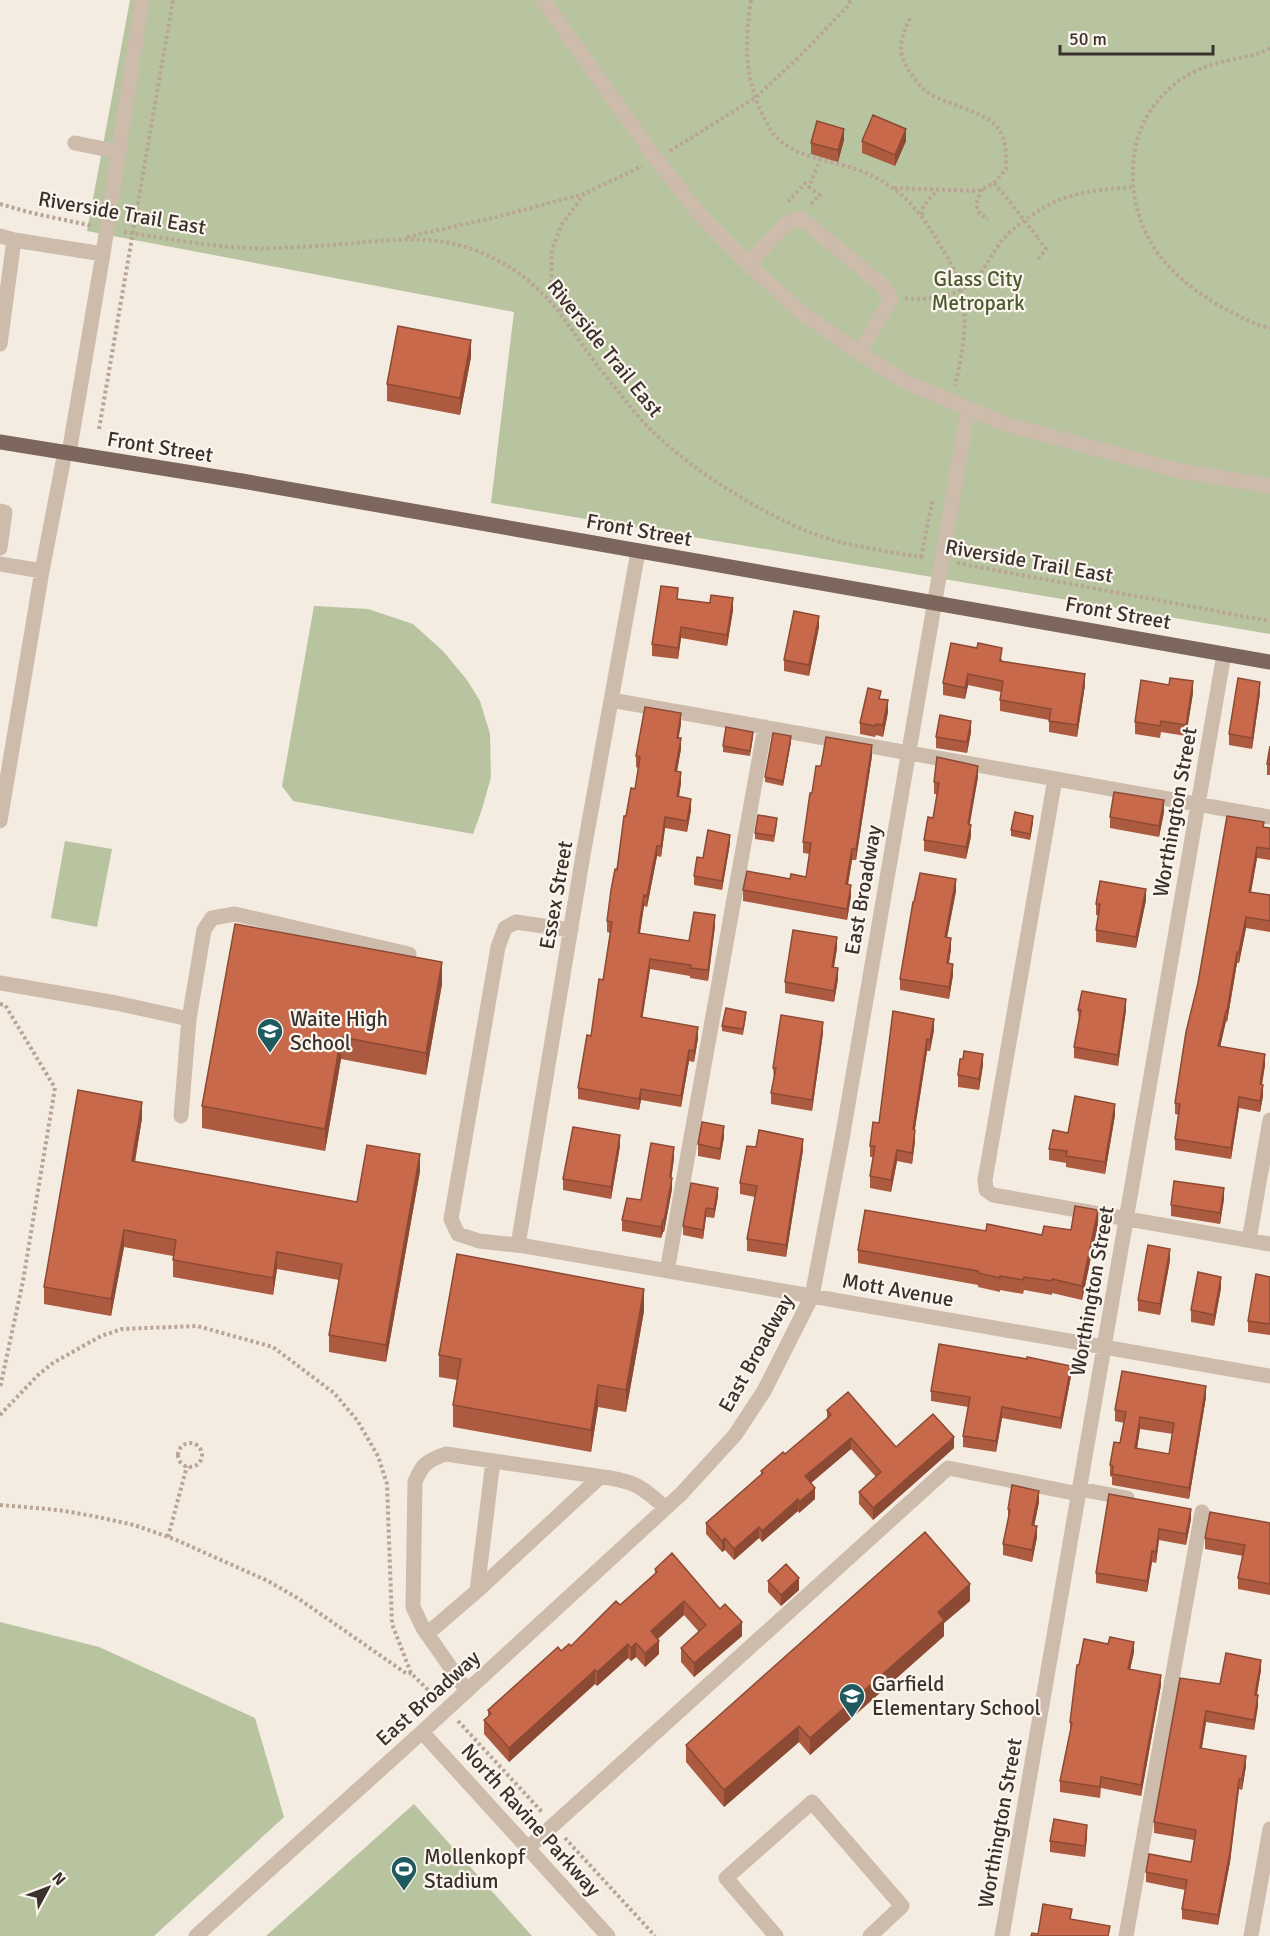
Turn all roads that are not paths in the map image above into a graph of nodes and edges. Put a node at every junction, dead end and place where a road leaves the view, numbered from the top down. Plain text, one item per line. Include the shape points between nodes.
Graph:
1 (142, 0) edge
2 (543, 0) edge
3 (75, 143) dead end
4 (119, 152) junction
5 (7, 238) edge
6 (103, 254) junction
7 (748, 264) junction
8 (0, 344) edge
9 (859, 353) junction
10 (968, 409) junction
11 (0, 442) edge
12 (67, 453) junction
13 (1270, 486) edge
14 (0, 511) edge
15 (0, 548) edge
16 (638, 552) junction
17 (0, 564) edge
18 (42, 571) junction
19 (934, 602) junction
20 (1224, 654) junction
21 (1270, 662) edge
22 (611, 700) junction
23 (765, 727) junction
24 (908, 753) junction
25 (1054, 779) junction
26 (1198, 804) junction
27 (1270, 817) edge
28 (0, 821) edge
29 (571, 930) junction
30 (409, 954) edge
31 (0, 983) edge
32 (189, 1019) junction
33 (181, 1116) dead end
34 (1270, 1120) edge
35 (1126, 1218) junction
36 (1249, 1240) junction
37 (1270, 1244) edge
38 (518, 1245) junction
39 (667, 1271) junction
40 (812, 1296) junction
41 (1104, 1347) junction
42 (1270, 1376) edge
43 (493, 1461) junction
44 (600, 1477) junction
45 (1079, 1492) junction
46 (1146, 1502) edge
47 (666, 1508) junction
48 (1202, 1512) dead end
49 (477, 1591) junction
50 (427, 1634) junction
51 (467, 1691) junction
52 (422, 1732) junction
53 (1270, 1828) edge
54 (528, 1848) junction
55 (196, 1936) edge
56 (608, 1936) edge
57 (776, 1936) edge
58 (870, 1936) edge
59 (1002, 1936) edge
60 (1126, 1936) edge
61 (1251, 1936) edge

1 - 4 street
2 - 7 street via 656,159 699,214
3 - 4 street
4 - 6 street
5 - 6 street
5 - 8 street
6 - 12 street
7 - 9 street via 801,312
7 - 9 street via 787,223 801,218 881,284 890,296
9 - 10 street via 906,382
10 - 13 street via 1005,424 1180,471
10 - 19 street, East Broadway
11 - 12 main road, Front Street
12 - 16 main road, Front Street
12 - 18 street
14 - 15 street via 5,512
16 - 19 main road, Front Street
16 - 22 street, Essex Street
17 - 18 street
18 - 28 street
19 - 20 main road, Front Street
19 - 24 street, East Broadway
20 - 21 main road, Front Street
20 - 26 street, Worthington Street
22 - 23 street
22 - 29 street, Essex Street
23 - 24 street
23 - 39 street
24 - 25 street
24 - 40 street, East Broadway
25 - 26 street
25 - 35 street via 986,1190 993,1196
26 - 27 street
26 - 35 street, Worthington Street
29 - 38 street, Essex Street
29 - 38 street, Mott Avenue via 516,922 505,928 498,946 451,1219 458,1234 479,1241
30 - 32 street via 235,914 212,918 204,930
31 - 32 street
32 - 33 street
34 - 36 street
35 - 36 street
35 - 41 street, Worthington Street
36 - 37 street
38 - 39 street, Mott Avenue
39 - 40 street, Mott Avenue
40 - 41 street, Mott Avenue
40 - 47 street, East Broadway via 764,1391 735,1435
41 - 42 street, Mott Avenue
41 - 45 street, Worthington Street
43 - 44 street
43 - 49 street
43 - 50 street via 446,1454 433,1458 420,1469 415,1482 413,1607
44 - 47 street via 641,1487
44 - 49 street
45 - 46 street
45 - 54 street via 948,1468
45 - 59 street, Worthington Street
47 - 51 street, East Broadway
48 - 60 street
49 - 50 street
50 - 51 street
51 - 52 street, East Broadway
52 - 54 street, North Ravine Parkway
52 - 55 street, East Broadway
53 - 61 street
54 - 56 street, North Ravine Parkway
57 - 58 street via 726,1878 812,1802 902,1906

